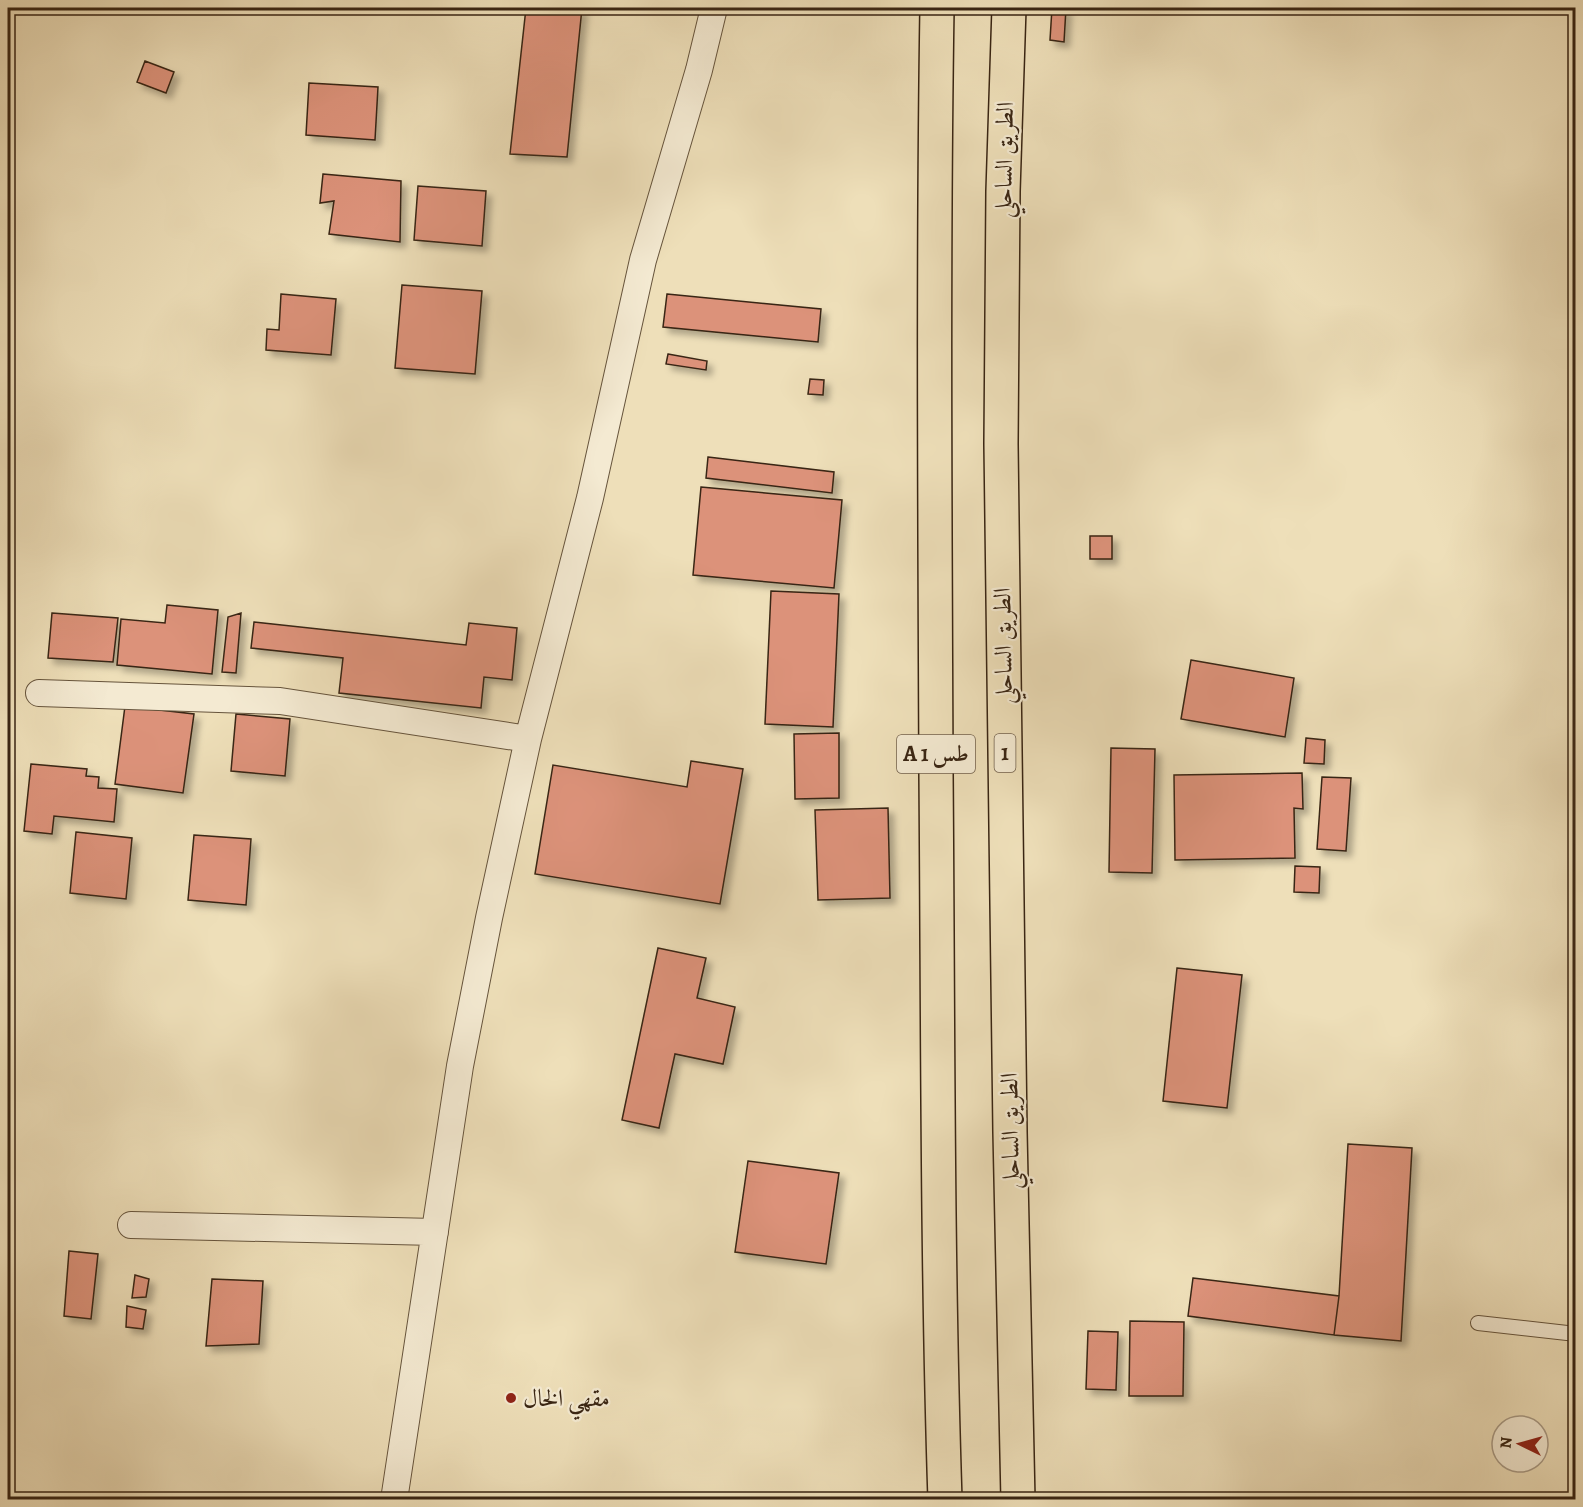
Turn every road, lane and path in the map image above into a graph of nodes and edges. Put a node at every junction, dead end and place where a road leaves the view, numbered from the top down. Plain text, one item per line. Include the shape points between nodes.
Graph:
1 (714, 8) edge
2 (937, 8) edge
3 (1008, 8) edge
4 (39, 693) dead end
5 (528, 739) junction
6 (131, 1226) dead end
7 (435, 1232) junction
8 (1478, 1323) dead end
9 (1575, 1334) edge
10 (394, 1500) edge
11 (945, 1500) edge
12 (1018, 1500) edge

1 - 5 street via 643,260 590,498
2 - 11 highway, A 1 طس via 937,908
3 - 12 highway, الطريق الساحلي / 1 via 1001,444
4 - 5 street via 280,701
5 - 7 street via 460,1066
6 - 7 street
7 - 10 street
8 - 9 lane

